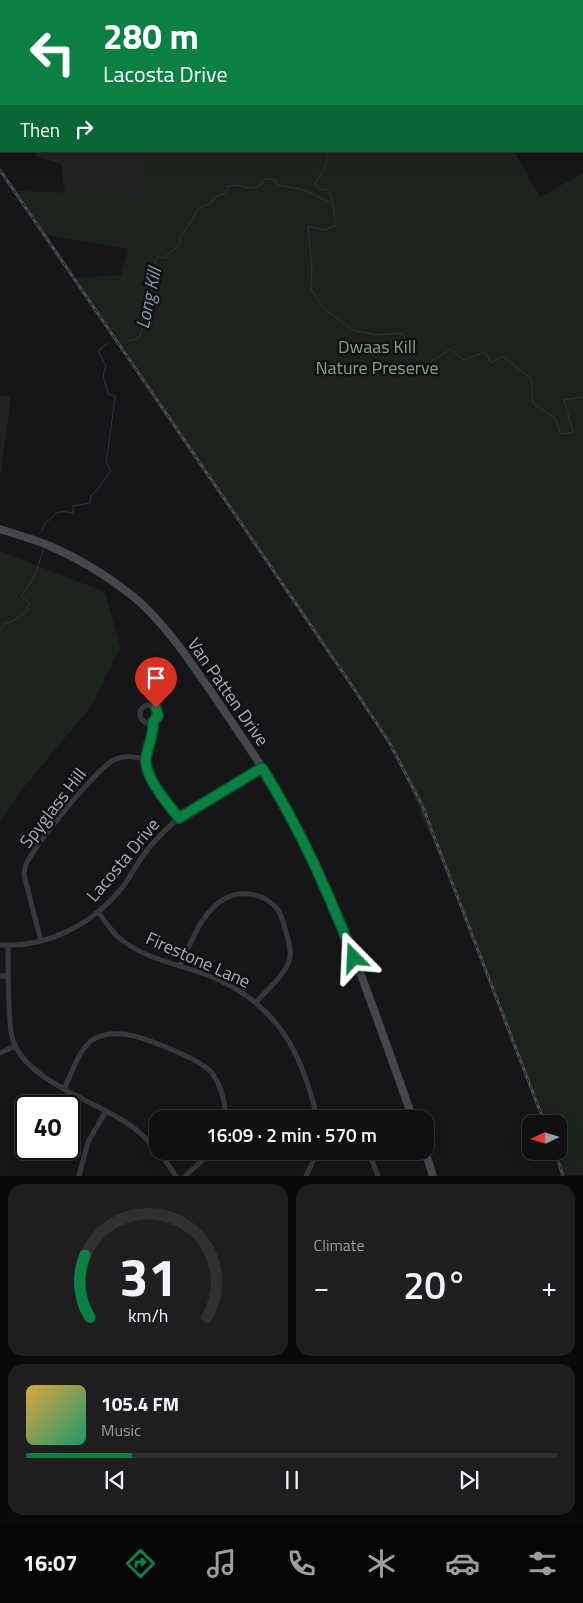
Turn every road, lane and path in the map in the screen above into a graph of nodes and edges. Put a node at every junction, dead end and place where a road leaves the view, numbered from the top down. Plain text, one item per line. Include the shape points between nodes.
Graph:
1 (0, 529) edge
2 (153, 722) dead end
3 (146, 759) junction
4 (262, 768) junction
5 (179, 818) junction
6 (98, 912) junction
7 (41, 941) junction
8 (0, 945) edge
9 (8, 945) junction
10 (180, 966) junction
11 (0, 976) edge
12 (8, 976) junction
13 (256, 1002) junction
14 (15, 1046) junction
15 (0, 1053) edge
16 (64, 1089) junction
17 (225, 1110) edge
18 (315, 1110) edge
19 (410, 1110) edge
20 (106, 1111) junction
21 (204, 1160) edge
22 (314, 1160) edge
23 (372, 1160) edge
24 (428, 1160) edge
25 (79, 1176) edge
26 (176, 1176) edge
27 (185, 1176) edge
28 (306, 1176) edge
29 (378, 1176) edge
30 (433, 1176) edge

1 - 4 street, Van Patten Drive via 76,558 135,598 184,652
2 - 3 street
3 - 5 street via 151,778
3 - 7 street, Spyglass Hill via 125,756 107,763 32,854 24,875
4 - 5 street, Lacosta Drive
4 - 19 street, Van Patten Drive via 295,823 334,905
5 - 6 street, Lacosta Drive via 145,854 122,888
6 - 7 street, Lacosta Drive via 75,928
6 - 10 street, Firestone Lane via 125,942
7 - 9 street, Lacosta Drive
8 - 9 street, Lacosta Drive
9 - 12 street
10 - 13 street, Firestone Lane via 210,976
10 - 13 street via 195,931 218,902 231,895 264,898 278,910 289,941 290,958 277,979
11 - 12 street
12 - 14 street via 10,1027
13 - 18 street, Firestone Lane via 294,1049
14 - 15 street
14 - 16 street via 34,1070
16 - 17 street via 92,1040 110,1033 125,1034 178,1053 210,1070 218,1082
16 - 20 street
20 - 25 street via 88,1142
20 - 26 street via 149,1142
21 - 27 street
22 - 28 street
23 - 29 street
24 - 30 street

